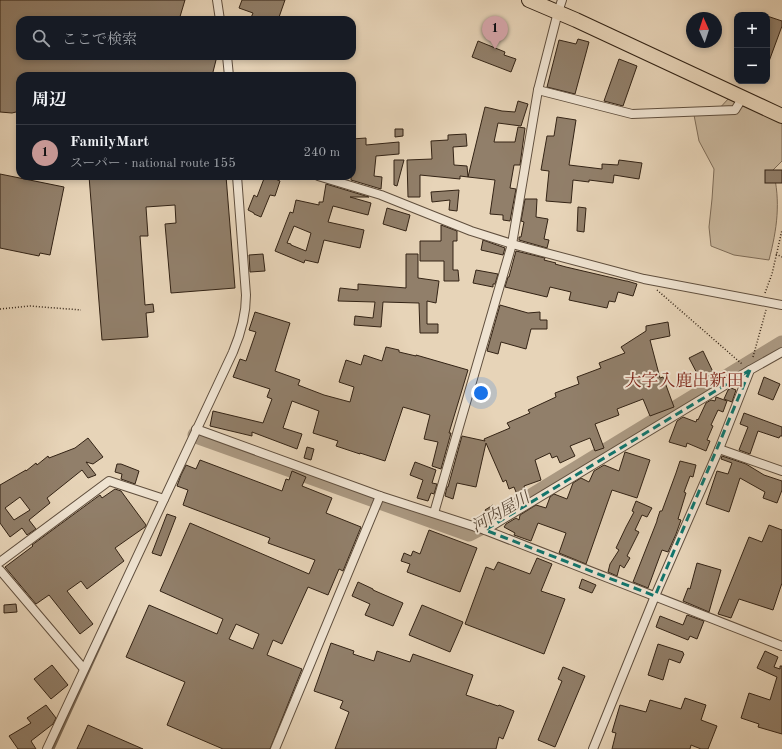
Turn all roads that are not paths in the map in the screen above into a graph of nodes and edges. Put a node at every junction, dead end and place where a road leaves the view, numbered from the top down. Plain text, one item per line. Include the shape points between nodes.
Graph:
1 (217, 0) edge
2 (529, 0) edge
3 (560, 6) edge
4 (219, 16) edge
5 (227, 60) edge
6 (229, 72) edge
7 (538, 90) junction
8 (743, 97) junction
9 (782, 116) edge
10 (237, 180) edge
11 (331, 180) edge
12 (512, 244) junction
13 (782, 305) edge
14 (782, 352) edge
15 (750, 370) junction
16 (196, 429) junction
17 (719, 449) junction
18 (782, 471) edge
19 (380, 496) junction
20 (164, 498) junction
21 (434, 513) junction
22 (485, 530) junction
23 (0, 562) edge
24 (0, 570) edge
25 (655, 596) junction
26 (782, 646) edge
27 (84, 669) junction
28 (47, 749) edge
29 (275, 749) edge
30 (593, 749) edge

1 - 4 street
2 - 3 highway
3 - 7 street
3 - 8 highway
5 - 6 street
7 - 8 street via 632,114 735,110
7 - 12 street
8 - 9 highway
10 - 16 street via 246,289 244,318 238,340
11 - 12 street via 381,195
12 - 13 street via 644,279
12 - 21 street
14 - 15 street
15 - 17 street
15 - 22 street
16 - 19 street
16 - 20 street
17 - 18 street
17 - 25 street
19 - 21 street
19 - 29 street
20 - 23 street via 109,481
20 - 27 street
21 - 22 street
22 - 25 street
24 - 27 street
25 - 26 street
25 - 30 street
27 - 28 street

